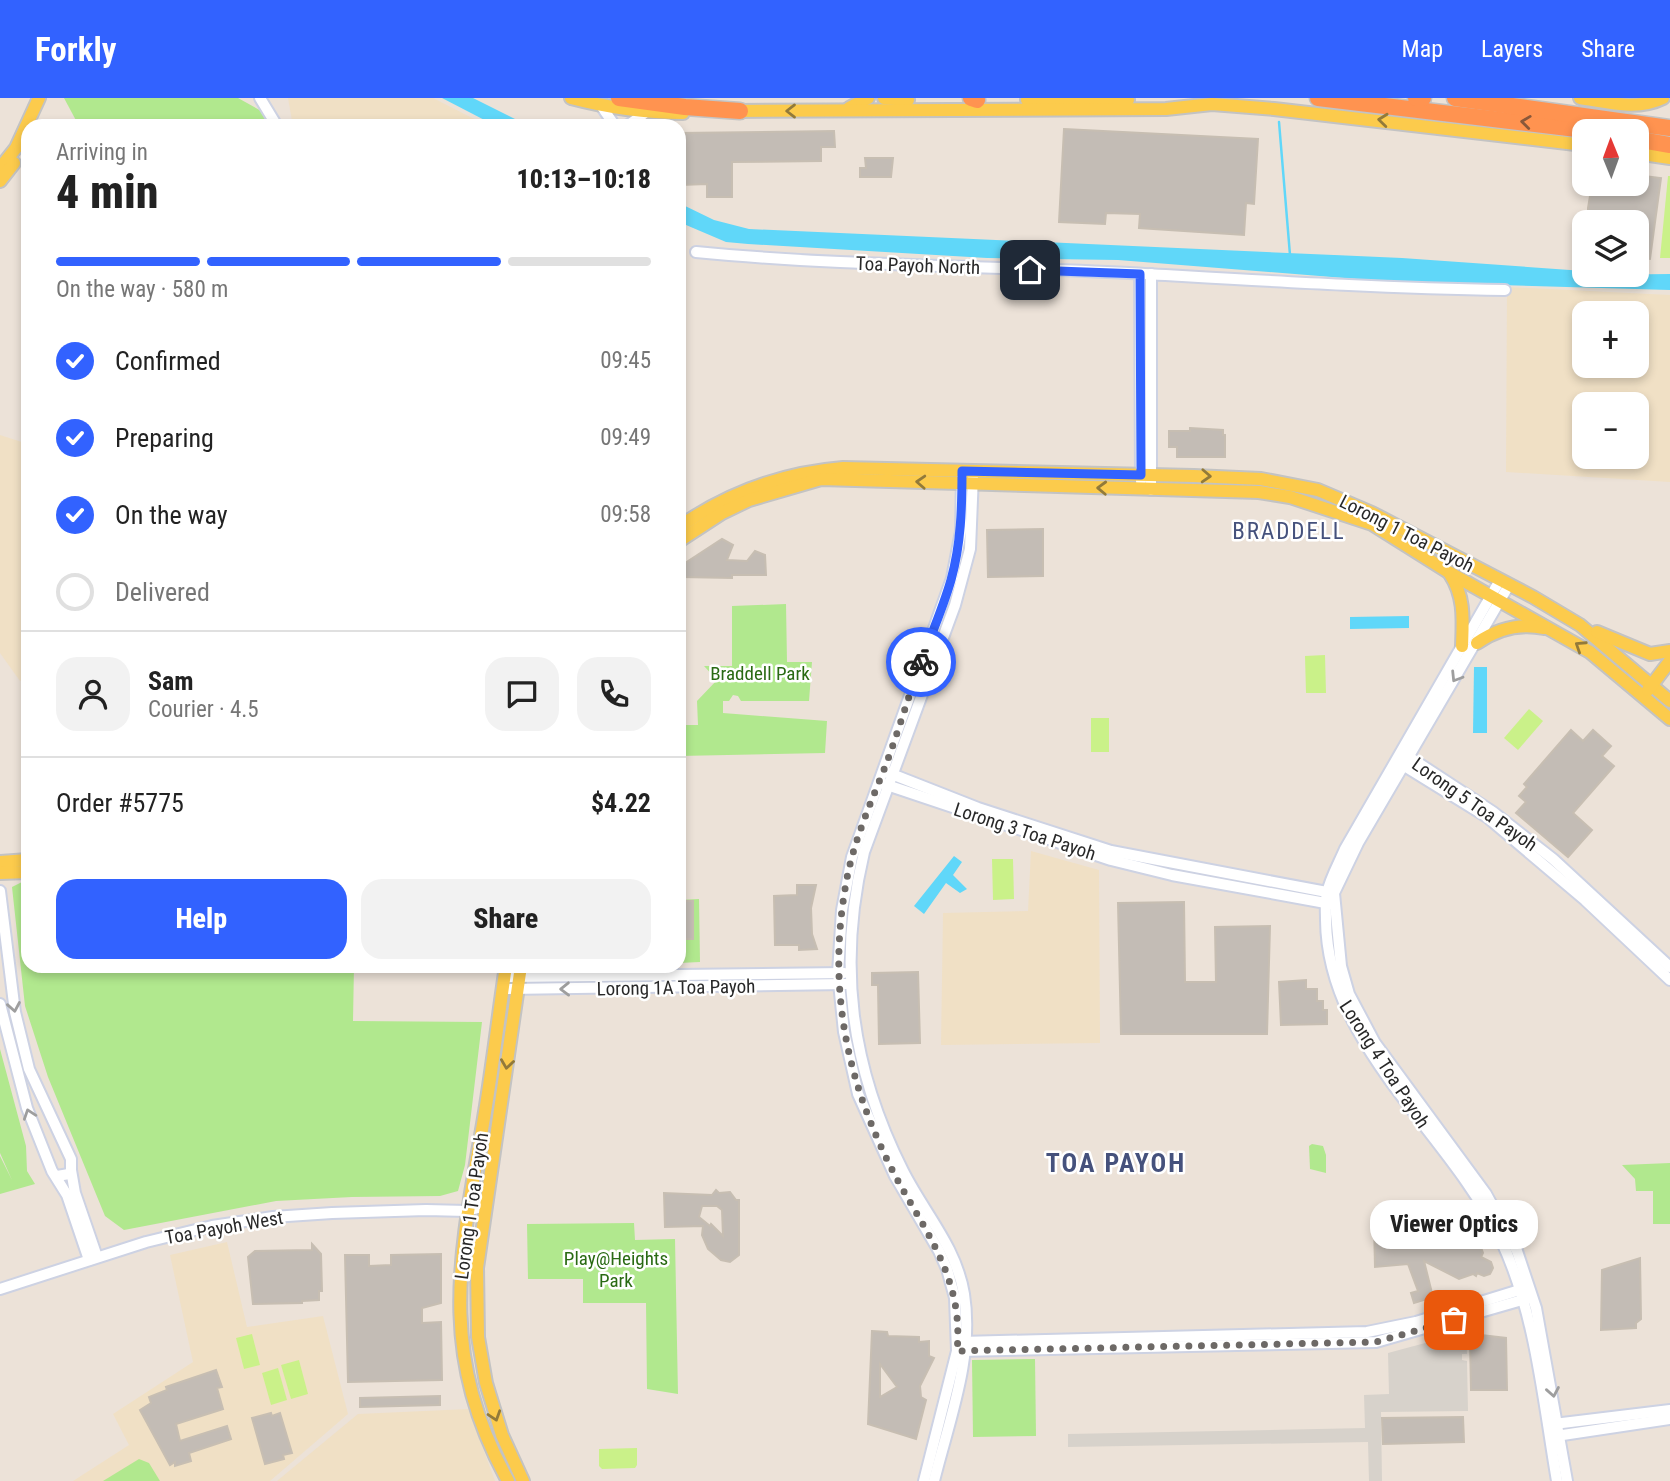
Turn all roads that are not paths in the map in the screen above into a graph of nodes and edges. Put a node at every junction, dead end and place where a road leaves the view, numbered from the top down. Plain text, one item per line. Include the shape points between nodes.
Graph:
1 (39, 98) edge
2 (48, 98) edge
3 (260, 98) edge
4 (571, 98) edge
5 (620, 98) edge
6 (868, 98) edge
7 (884, 98) edge
8 (1318, 98) edge
9 (1416, 98) edge
10 (1423, 98) edge
11 (1455, 98) edge
12 (1580, 98) edge
13 (1663, 98) edge
14 (974, 99) edge
15 (1212, 104) junction
16 (603, 107) junction
17 (740, 111) junction
18 (842, 111) junction
19 (645, 113) junction
20 (31, 119) edge
21 (40, 119) edge
22 (273, 119) edge
23 (611, 119) edge
24 (637, 119) edge
25 (1572, 120) edge
26 (1572, 128) edge
27 (1649, 131) edge
28 (1670, 131) edge
29 (1649, 137) edge
30 (21, 138) edge
31 (1572, 143) edge
32 (1670, 145) edge
33 (21, 152) edge
34 (1649, 155) edge
35 (1670, 159) edge
36 (0, 168) edge
37 (0, 181) edge
38 (696, 252) dead end
39 (1146, 274) junction
40 (1504, 290) dead end
41 (1146, 475) junction
42 (967, 478) junction
43 (1146, 490) junction
44 (719, 508) junction
45 (686, 524) edge
46 (686, 535) edge
47 (1450, 573) junction
48 (1504, 582) junction
49 (1496, 598) junction
50 (1580, 625) junction
51 (1551, 629) junction
52 (1477, 643) junction
53 (1462, 646) junction
54 (1670, 651) edge
55 (1670, 662) edge
56 (1652, 684) junction
57 (1643, 695) junction
58 (1666, 699) edge
59 (1670, 719) edge
60 (1403, 759) junction
61 (886, 778) junction
62 (21, 860) edge
63 (0, 862) edge
64 (1176, 863) junction
65 (1549, 863) junction
66 (21, 872) edge
67 (0, 873) edge
68 (1172, 875) junction
69 (0, 891) edge
70 (1330, 898) junction
71 (1670, 967) edge
72 (504, 977) edge
73 (520, 978) edge
74 (844, 978) junction
75 (1670, 980) edge
76 (0, 1003) edge
77 (71, 1170) junction
78 (57, 1176) junction
79 (486, 1200) junction
80 (464, 1207) junction
81 (462, 1240) junction
82 (480, 1241) junction
83 (93, 1259) junction
84 (0, 1289) edge
85 (1526, 1293) junction
86 (962, 1346) junction
87 (1670, 1410) edge
88 (1670, 1419) edge
89 (1554, 1430) junction
90 (508, 1481) edge
91 (523, 1481) edge
92 (924, 1481) edge
93 (934, 1481) edge
94 (1557, 1481) edge
95 (1567, 1481) edge

1 - 20 main road
2 - 21 main road
3 - 22 street
4 - 16 main road
5 - 17 highway
6 - 18 main road
7 - 14 main road
26 -> 8 highway
9 - 10 highway
11 - 25 highway
12 - 13 main road via 1625,105
14 - 15 main road
15 - 18 main road via 1166,109
31 -> 15 main road
16 - 19 main road
16 - 23 street
18 -> 17 main road
17 - 19 main road
19 - 24 street
27 - 28 highway
29 - 32 highway
30 - 36 main road
33 - 37 main road
34 - 35 main road
38 - 39 street, Toa Payoh North
39 - 40 street, Toa Payoh North
39 - 41 street
41 - 42 main road, Lorong 1 Toa Payoh
41 - 43 street
41 -> 48 main road, Lorong 1 Toa Payoh via 1261,479 1318,490 1363,508
43 -> 42 main road, Lorong 1 Toa Payoh
42 - 44 main road, Lorong 1 Toa Payoh via 818,470 755,486
42 - 61 street via 970,549 964,575
43 - 47 main road, Lorong 1 Toa Payoh via 1290,497 1372,524
44 - 45 main road, Lorong 1 Toa Payoh
44 - 46 main road, Lorong 1 Toa Payoh
47 - 49 main road, Lorong 1 Toa Payoh
47 - 53 main road via 1463,603
48 - 49 street, Lorong 4 Toa Payoh
48 - 50 main road, Lorong 1 Toa Payoh
49 - 51 main road, Lorong 1 Toa Payoh
49 - 52 street, Lorong 4 Toa Payoh
49 - 53 street, Lorong 4 Toa Payoh
50 - 54 main road via 1650,654
50 - 56 main road, Lorong 1 Toa Payoh
51 - 52 main road via 1508,627
57 -> 51 main road, Lorong 1 Toa Payoh via 1590,652
52 -> 60 street, Lorong 4 Toa Payoh
53 - 60 street, Lorong 4 Toa Payoh
55 - 56 main road
56 - 57 main road
56 - 58 main road, Lorong 1 Toa Payoh
57 - 58 main road, Lorong 1 Toa Payoh
58 - 59 main road
60 - 65 street, Lorong 5 Toa Payoh
60 - 70 street, Lorong 4 Toa Payoh via 1353,833
61 - 64 street, Lorong 3 Toa Payoh via 1111,851
61 - 68 street, Lorong 3 Toa Payoh via 1038,838
61 - 74 street via 859,874
62 - 63 main road
64 - 68 street
64 - 70 street, Lorong 3 Toa Payoh
65 - 71 street, Lorong 5 Toa Payoh
65 - 75 street, Lorong 5 Toa Payoh
66 - 67 main road
68 - 70 street, Lorong 3 Toa Payoh
69 -> 77 street via 15,1012 29,1069 64,1141
70 - 85 street, Lorong 4 Toa Payoh via 1329,958 1343,1005 1410,1109 1477,1199
72 - 73 street, Lorong 1A Toa Payoh
72 - 80 main road, Lorong 1 Toa Payoh
73 - 74 street, Lorong 1A Toa Payoh
73 -> 79 main road, Lorong 1 Toa Payoh
74 - 86 street via 844,1032 858,1094 891,1169 947,1269
78 -> 76 street via 27,1108
77 - 78 street
77 - 83 street
78 - 83 street
79 - 80 street via 478,1208
79 - 82 main road, Lorong 1 Toa Payoh
80 - 81 main road, Lorong 1 Toa Payoh
80 - 83 street, Toa Payoh West via 262,1218 185,1232
81 - 82 main road via 471,1236
81 - 90 main road, Lorong 1 Toa Payoh via 463,1356 477,1414
82 -> 91 main road, Lorong 1 Toa Payoh via 477,1295 482,1364 502,1435
83 - 84 street, Toa Payoh West
85 - 86 street via 1376,1342
85 - 89 street, Lorong 4 Toa Payoh
86 - 92 street
86 - 93 street
87 - 89 street
88 - 89 street
89 - 94 street, Lorong 4 Toa Payoh
89 - 95 street, Lorong 4 Toa Payoh

